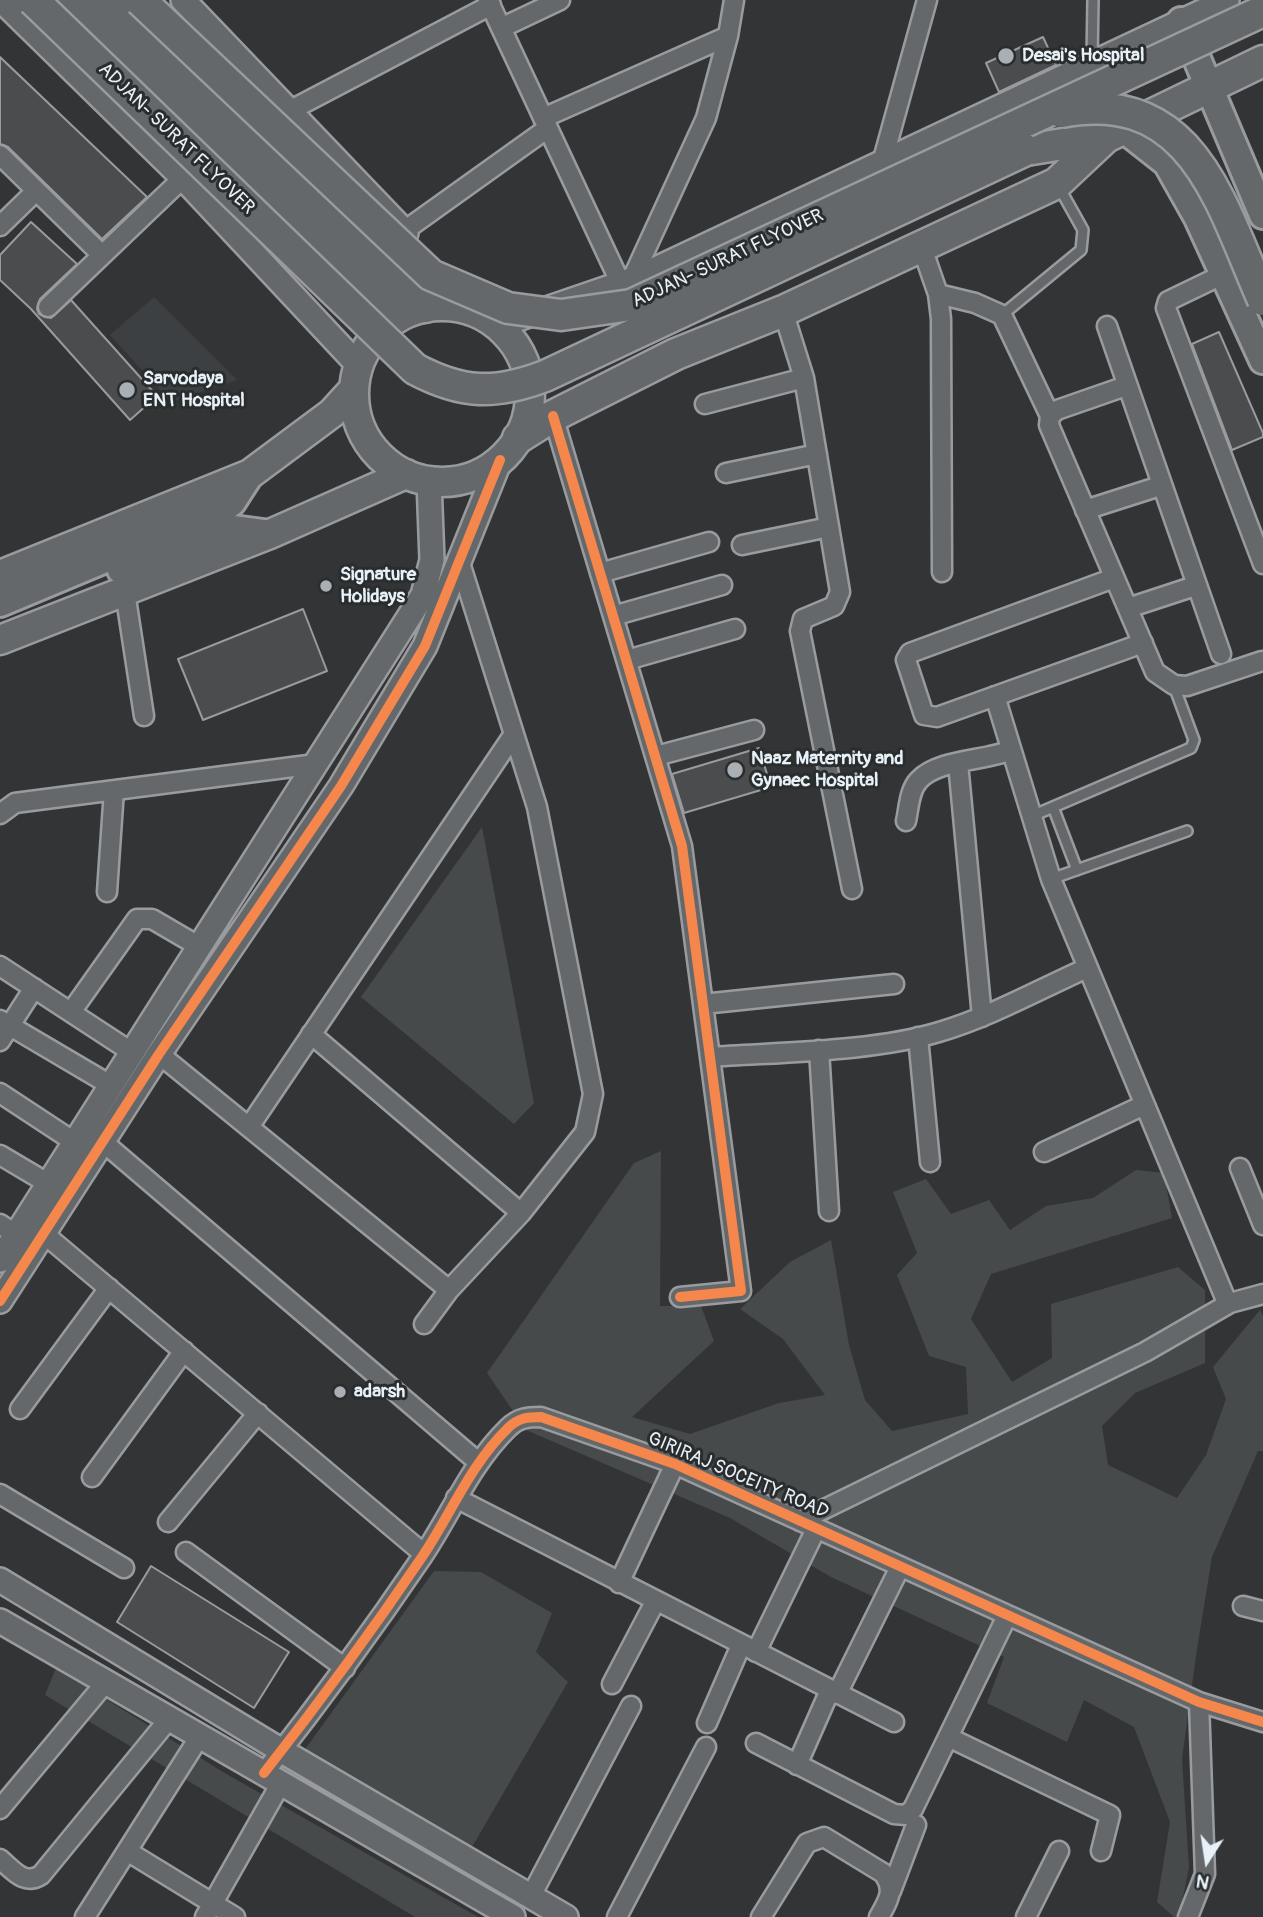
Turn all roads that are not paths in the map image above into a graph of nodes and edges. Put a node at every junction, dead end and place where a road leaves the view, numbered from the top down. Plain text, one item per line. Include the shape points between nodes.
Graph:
1 (1, 0) edge
2 (33, 0) edge
3 (71, 0) edge
4 (105, 0) edge
5 (140, 0) edge
6 (183, 0) edge
7 (560, 0) edge
8 (734, 0) edge
9 (927, 0) edge
10 (1093, 0) edge
11 (1227, 0) edge
12 (489, 2) edge
13 (1263, 10) edge
14 (1181, 21) junction
15 (501, 28) junction
16 (728, 36) junction
17 (1263, 61) edge
18 (1087, 66) junction
19 (1208, 88) junction
20 (289, 111) junction
21 (1030, 118) junction
22 (546, 123) junction
23 (1115, 133) junction
24 (0, 155) edge
25 (882, 163) junction
26 (183, 178) junction
27 (1057, 183) junction
28 (36, 191) junction
29 (1263, 215) edge
30 (0, 226) edge
31 (404, 231) junction
32 (921, 245) junction
33 (102, 255) junction
34 (353, 255) junction
35 (1224, 275) junction
36 (626, 280) junction
37 (938, 295) junction
38 (1263, 300) edge
39 (48, 307) dead end
40 (425, 307) junction
41 (473, 311) junction
42 (783, 311) junction
43 (1002, 315) junction
44 (397, 317) junction
45 (497, 326) junction
46 (1107, 326) dead end
47 (1263, 360) edge
48 (355, 378) junction
49 (804, 378) junction
50 (1126, 386) junction
51 (705, 404) dead end
52 (553, 416) junction
53 (1050, 416) junction
54 (509, 449) junction
55 (817, 454) junction
56 (726, 473) dead end
57 (250, 474) junction
58 (418, 478) junction
59 (1160, 486) junction
60 (1085, 510) junction
61 (829, 527) junction
62 (270, 534) junction
63 (709, 542) dead end
64 (742, 545) dead end
65 (460, 563) junction
66 (1263, 564) edge
67 (942, 572) dead end
68 (600, 573) junction
69 (0, 575) edge
70 (1114, 578) junction
71 (722, 585) dead end
72 (1195, 586) junction
73 (125, 592) junction
74 (0, 603) edge
75 (1128, 608) junction
76 (0, 614) edge
77 (613, 616) junction
78 (735, 629) dead end
79 (0, 640) edge
80 (1143, 643) junction
81 (1221, 654) dead end
82 (627, 660) junction
83 (1262, 660) edge
84 (1174, 685) junction
85 (995, 696) junction
86 (144, 716) dead end
87 (754, 730) dead end
88 (514, 734) junction
89 (1011, 750) junction
90 (656, 756) junction
91 (958, 763) junction
92 (316, 764) junction
93 (114, 790) junction
94 (1053, 807) junction
95 (0, 814) edge
96 (1032, 816) junction
97 (906, 821) dead end
98 (1187, 831) dead end
99 (1077, 870) junction
100 (1051, 879) junction
101 (852, 889) dead end
102 (107, 892) dead end
103 (201, 947) junction
104 (0, 966) edge
105 (1087, 968) junction
106 (894, 984) dead end
107 (34, 988) junction
108 (703, 1004) junction
109 (71, 1012) junction
110 (982, 1017) junction
111 (5, 1023) edge
112 (311, 1034) junction
113 (918, 1037) junction
114 (0, 1041) edge
115 (819, 1050) junction
116 (134, 1053) junction
117 (159, 1054) junction
118 (710, 1057) junction
119 (112, 1086) junction
120 (0, 1093) edge
121 (1144, 1105) junction
122 (249, 1127) junction
123 (103, 1142) junction
124 (76, 1143) junction
125 (1044, 1152) dead end
126 (0, 1155) edge
127 (930, 1163) dead end
128 (1240, 1168) dead end
129 (49, 1184) junction
130 (829, 1211) dead end
131 (521, 1213) junction
132 (1263, 1226) edge
133 (8, 1230) edge
134 (43, 1233) junction
135 (0, 1260) edge
136 (109, 1288) junction
137 (449, 1290) junction
138 (1263, 1294) edge
139 (680, 1297) dead end
140 (0, 1301) edge
141 (1230, 1303) junction
142 (424, 1324) dead end
143 (184, 1351) junction
144 (20, 1409) dead end
145 (258, 1413) junction
146 (478, 1462) junction
147 (675, 1464) junction
148 (92, 1477) dead end
149 (0, 1494) edge
150 (456, 1498) junction
151 (168, 1522) dead end
152 (808, 1525) junction
153 (186, 1552) dead end
154 (424, 1554) junction
155 (900, 1567) junction
156 (124, 1568) dead end
157 (0, 1580) edge
158 (619, 1583) junction
159 (655, 1602) junction
160 (1243, 1606) dead end
161 (1263, 1611) edge
162 (1007, 1615) junction
163 (0, 1621) edge
164 (748, 1649) junction
165 (345, 1668) junction
166 (106, 1682) junction
167 (612, 1684) dead end
168 (833, 1692) junction
169 (1199, 1702) junction
170 (631, 1706) dead end
171 (169, 1719) junction
172 (894, 1722) dead end
173 (1263, 1722) edge
174 (707, 1723) dead end
175 (200, 1736) junction
176 (948, 1737) junction
177 (756, 1743) dead end
178 (706, 1747) dead end
179 (282, 1751) junction
180 (797, 1765) junction
181 (272, 1778) junction
182 (0, 1809) edge
183 (916, 1825) dead end
184 (127, 1851) junction
185 (1059, 1851) dead end
186 (1101, 1851) dead end
187 (0, 1859) edge
188 (891, 1891) junction
189 (531, 1896) junction
190 (209, 1910) edge
191 (85, 1917) edge
192 (235, 1917) edge
193 (513, 1917) edge
194 (566, 1917) edge
195 (617, 1917) edge
196 (761, 1917) edge
197 (879, 1917) edge
198 (1026, 1917) edge
199 (1188, 1917) edge

1 - 26 street
2 - 23 highway, ADJAN- SURAT FLYOVER, bridge via 415,369 438,381 474,390 503,389 545,376 1026,150
3 - 34 highway
4 - 34 highway
5 - 21 highway, ADJAN- SURAT FLYOVER, bridge via 431,275 508,308 561,315 631,305
6 - 20 street
7 - 15 street
8 - 16 street
9 - 25 street
10 - 18 lane
11 - 14 street
12 - 15 street
12 - 20 street
13 - 21 highway, ADJAN- SURAT FLYOVER, bridge
14 - 18 street
14 - 19 main road
15 - 22 street
16 - 22 street
16 - 36 street via 706,118
17 - 19 highway
18 - 23 main road
18 - 25 street
19 - 23 highway
19 - 29 main road
20 - 31 street
21 - 38 highway, bridge via 1087,107 1127,112 1156,123 1177,138 1200,162
22 - 31 street
22 - 36 street
23 - 27 highway
23 - 35 main road via 1167,163
24 - 28 street
25 - 36 street
26 - 33 street
26 - 48 street via 337,339
27 - 32 highway
27 - 43 lane via 1083,230 1081,250
28 - 30 street
28 - 33 street
31 - 41 street
32 - 37 street
32 - 42 highway
33 - 39 street
34 - 40 highway
34 - 44 highway
35 - 47 main road
35 - 66 street via 1168,301 1166,308
36 - 45 street
37 - 43 street
37 - 67 street
40 - 41 main road
40 - 44 main road
41 - 45 main road
42 - 49 street
42 - 52 highway via 676,354
43 - 53 street
44 - 48 main road via 380,330
45 - 54 main road via 513,341 525,364 530,389 528,415
46 - 50 street
48 - 57 main road via 332,413
48 - 58 main road via 356,416 367,440 384,460
49 - 51 street
49 - 55 street
50 - 53 street
50 - 59 street
52 - 54 highway
52 - 68 street
53 - 60 street via 1049,425
54 - 58 main road via 479,474 455,481
54 - 65 street
55 - 56 street
55 - 61 street
57 - 69 main road
57 - 74 main road via 232,502 220,511
58 - 62 main road
58 - 92 street via 432,560 423,595
59 - 60 street
59 - 72 street
60 - 70 street
61 - 64 street
61 - 101 street via 838,601 803,619 800,631
62 - 73 main road
62 - 76 main road via 233,529
63 - 68 street
65 - 88 street
65 - 117 street via 429,638 341,786
68 - 77 street
70 - 75 street
70 - 85 street via 907,655 927,718
71 - 77 street
72 - 75 street
72 - 81 street
73 - 79 main road
73 - 86 street
75 - 80 street
77 - 82 street
78 - 82 street
80 - 84 street via 1155,672
80 - 85 street
82 - 90 street
83 - 84 street via 1202,683
84 - 94 lane via 1194,740 1191,748
85 - 89 street
87 - 90 street
88 - 112 street
88 - 131 street via 537,807 593,1094 584,1132
89 - 91 street
89 - 96 street
90 - 108 street via 682,846
91 - 97 street via 933,770 919,780
91 - 110 street
92 - 93 street
92 - 103 street
93 - 95 street via 15,803
93 - 102 street
94 - 96 lane
94 - 99 lane
96 - 100 street
98 - 99 lane
99 - 100 lane
100 - 105 street
103 - 109 street via 152,919 137,919
103 - 116 street
104 - 107 street
105 - 110 street
105 - 121 street
106 - 108 street
107 - 109 street
107 - 111 street
108 - 118 street
109 - 116 street
110 - 113 street
111 - 114 street
111 - 119 street
112 - 122 street
112 - 131 street
113 - 115 street
113 - 127 street
115 - 118 street
115 - 130 street
116 - 119 street
117 - 122 street
117 - 123 street
118 - 139 street via 741,1291
119 - 124 street
120 - 124 street
121 - 125 street
121 - 141 street
122 - 137 street
123 - 134 street
123 - 146 street
124 - 129 street
126 - 129 street
128 - 132 street
129 - 133 street
131 - 137 street
133 - 135 street
134 - 136 street
134 - 140 street
136 - 143 street
136 - 144 street
137 - 142 street
138 - 141 street
141 - 152 street via 1145,1352
143 - 145 street
143 - 148 street
145 - 151 street
145 - 154 street
146 - 147 street, GIRIRAJ SOCEITY ROAD via 524,1416 541,1417
146 - 150 street, GIRIRAJ SOCEITY ROAD
147 - 152 street, GIRIRAJ SOCEITY ROAD
147 - 158 street
149 - 156 street
150 - 154 street, GIRIRAJ SOCEITY ROAD
150 - 158 street
152 - 155 street, GIRIRAJ SOCEITY ROAD
152 - 164 street
153 - 165 street
154 - 165 street, GIRIRAJ SOCEITY ROAD
155 - 162 street, GIRIRAJ SOCEITY ROAD
155 - 168 street
157 - 179 street
158 - 159 street
159 - 164 street
159 - 167 street
160 - 161 street
162 - 169 street, GIRIRAJ SOCEITY ROAD
162 - 176 street
163 - 166 street
164 - 168 street
164 - 174 street
165 - 179 street, GIRIRAJ SOCEITY ROAD
166 - 171 street
166 - 182 street
168 - 172 street
168 - 180 street
169 - 173 street, GIRIRAJ SOCEITY ROAD
169 - 199 street via 1205,1874
170 - 189 street
171 - 175 street
171 - 187 street via 41,1875 24,1879
175 - 181 street
175 - 184 street
176 - 180 street via 906,1815 894,1814
176 - 186 street via 1111,1815
177 - 180 street
178 - 195 street
179 - 181 street, GIRIRAJ SOCEITY ROAD
179 - 189 street
181 - 190 street, GIRIRAJ SOCEITY ROAD
181 - 193 street
183 - 188 street
184 - 190 street
184 - 191 street
185 - 198 street
188 - 196 street via 884,1873 824,1838 815,1838 801,1851
188 - 197 street
189 - 194 street
190 - 192 street

